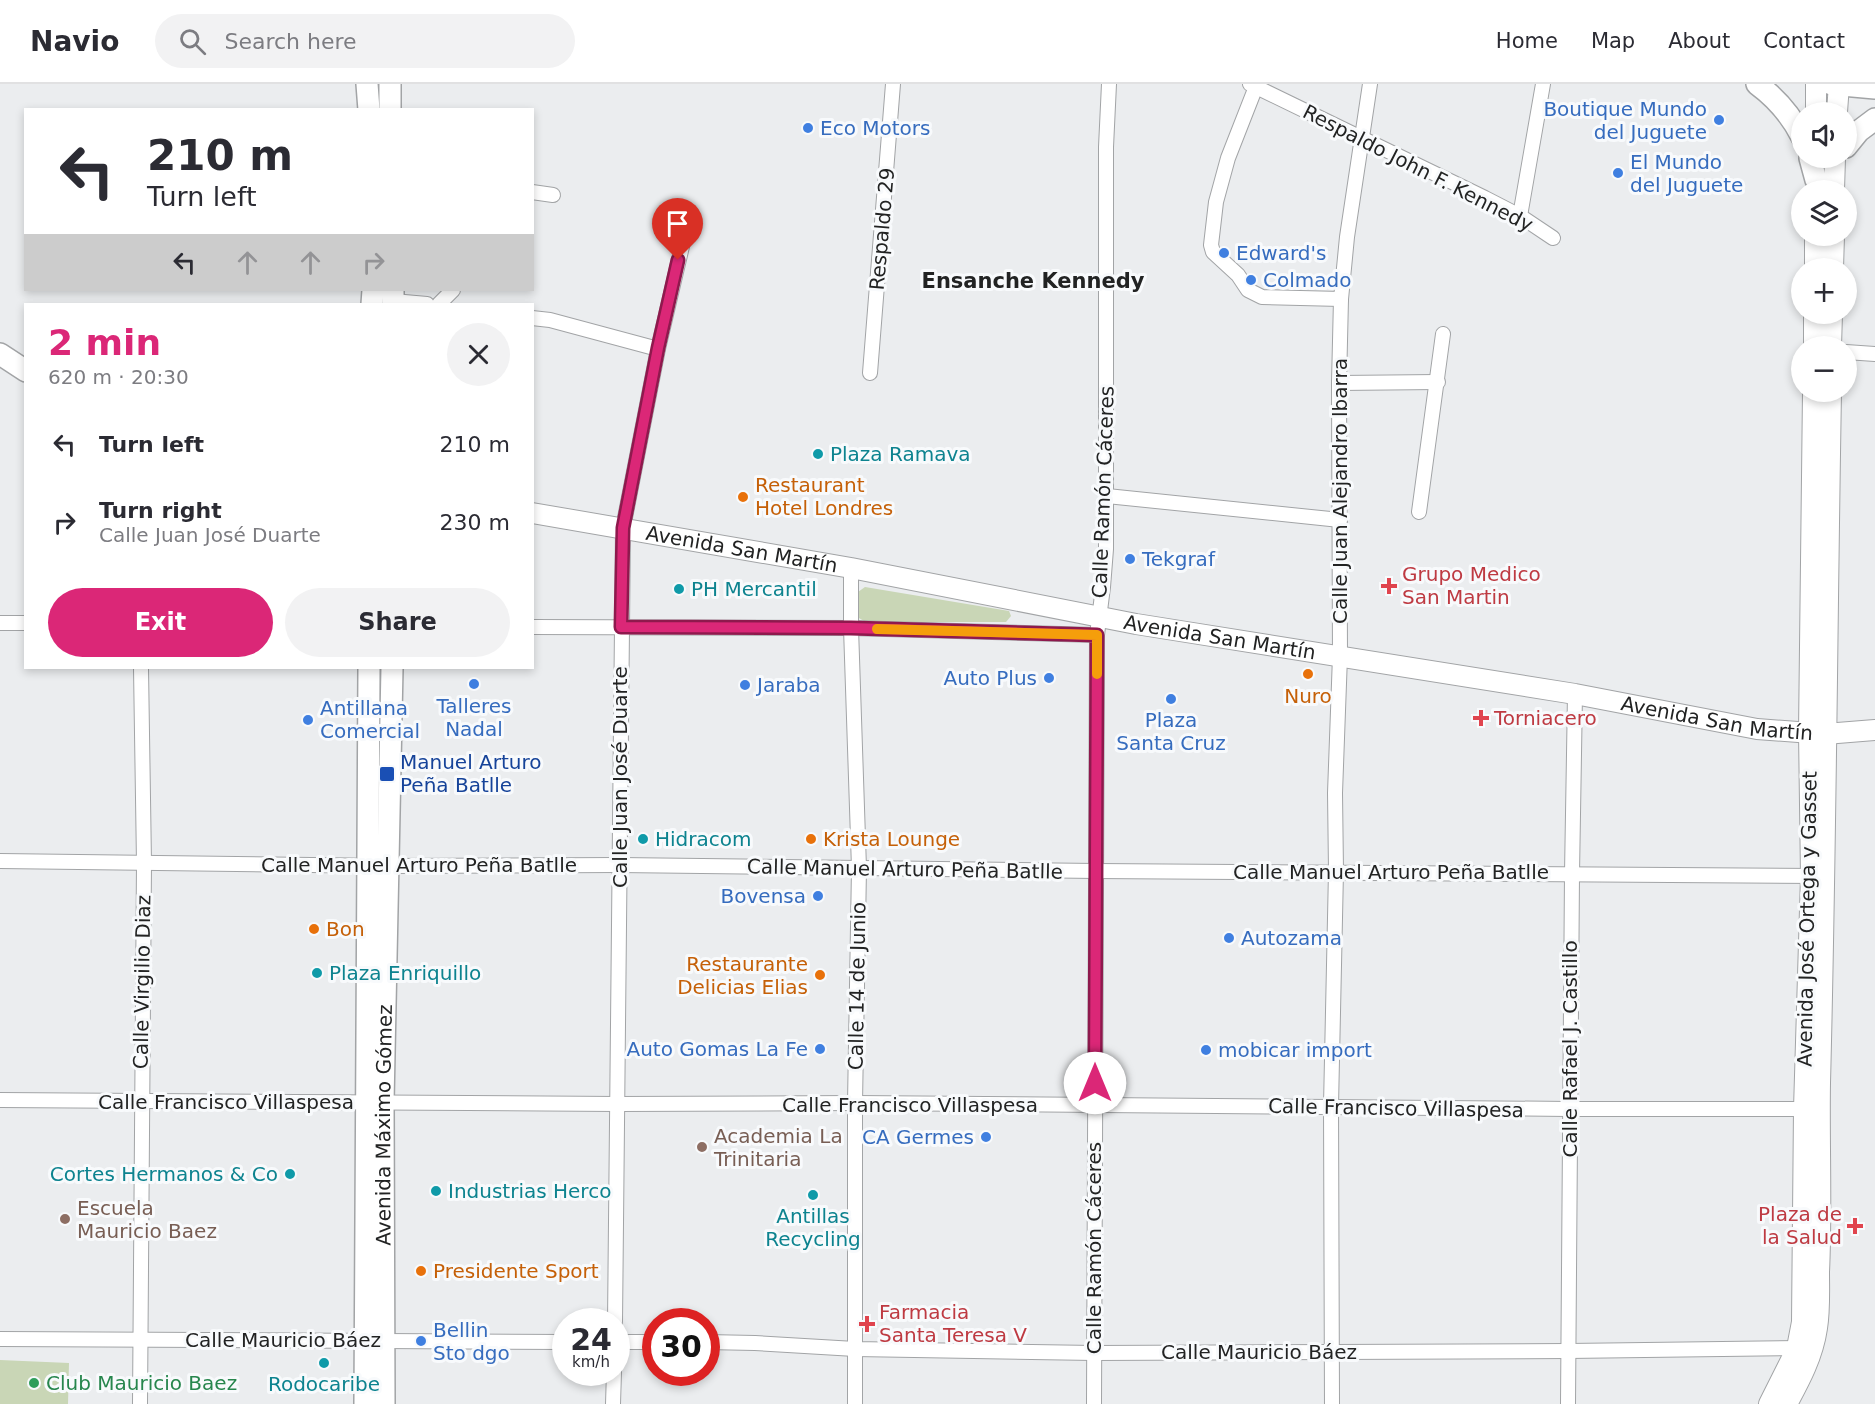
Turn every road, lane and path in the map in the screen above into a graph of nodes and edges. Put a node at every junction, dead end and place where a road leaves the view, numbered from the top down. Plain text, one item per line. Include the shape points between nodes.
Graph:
1 (390, 84) edge
2 (893, 84) edge
3 (1109, 84) edge
4 (1370, 84) edge
5 (1543, 84) edge
6 (1757, 84) edge
7 (1816, 84) edge
8 (1836, 84) edge
9 (1254, 85) edge
10 (1875, 88) edge
11 (1816, 102) edge
12 (1837, 102) edge
13 (390, 108) edge
14 (1791, 119) edge
15 (1875, 119) edge
16 (1857, 132) edge
17 (1361, 137) junction
18 (534, 192) edge
19 (553, 195) dead end
20 (1520, 216) junction
21 (684, 238) dead end
22 (1553, 238) dead end
23 (374, 291) edge
24 (452, 291) edge
25 (1341, 299) junction
26 (388, 300) edge
27 (417, 303) edge
28 (440, 303) edge
29 (534, 318) edge
30 (1443, 334) dead end
31 (658, 348) junction
32 (1857, 353) edge
33 (0, 354) edge
34 (1875, 354) edge
35 (24, 370) edge
36 (870, 373) dead end
37 (1438, 382) junction
38 (1339, 383) junction
39 (1813, 402) edge
40 (1831, 402) edge
41 (1107, 496) junction
42 (1419, 512) dead end
43 (534, 513) edge
44 (1340, 520) junction
45 (623, 528) junction
46 (851, 568) junction
47 (0, 623) edge
48 (24, 623) edge
49 (1098, 626) junction
50 (534, 627) edge
51 (621, 627) junction
52 (851, 628) junction
53 (1340, 656) junction
54 (141, 669) edge
55 (369, 669) edge
56 (392, 669) edge
57 (1575, 694) junction
58 (1875, 730) edge
59 (1817, 733) junction
60 (0, 861) edge
61 (144, 863) junction
62 (619, 865) junction
63 (378, 866) junction
64 (859, 868) junction
65 (1096, 871) junction
66 (1336, 872) junction
67 (1572, 874) junction
68 (1818, 876) junction
69 (0, 1100) edge
70 (141, 1102) junction
71 (374, 1102) junction
72 (855, 1103) junction
73 (617, 1104) junction
74 (1094, 1106) junction
75 (1331, 1106) junction
76 (1812, 1109) junction
77 (1569, 1110) junction
78 (615, 1308) edge
79 (0, 1338) edge
80 (141, 1340) junction
81 (374, 1341) junction
82 (552, 1342) edge
83 (720, 1342) edge
84 (1805, 1348) junction
85 (855, 1349) junction
86 (1332, 1351) junction
87 (1568, 1351) junction
88 (1094, 1353) junction
89 (614, 1386) edge
90 (140, 1404) edge
91 (365, 1404) edge
92 (384, 1404) edge
93 (614, 1404) edge
94 (855, 1404) edge
95 (1094, 1404) edge
96 (1332, 1404) edge
97 (1568, 1404) edge
98 (1769, 1404) edge
99 (1787, 1404) edge

1 - 13 main road
2 - 36 street, Respaldo 29
3 - 41 street, Calle Ramón Cáceres
4 - 17 street, Calle Juan Alejandro lbarra
5 - 20 street
6 - 14 main road
7 - 11 main road
8 - 10 main road
8 - 12 main road
9 - 17 street, Respaldo John F. Kennedy
9 - 25 street via 1216,202 1213,252 1238,274 1248,290 1262,297
15 - 16 main road
17 - 20 street, Respaldo John F. Kennedy
17 - 25 street, Calle Juan Alejandro lbarra
18 - 19 street
20 - 22 street, Respaldo John F. Kennedy
21 - 31 street, Calle Juan José Duarte
23 - 26 main road
24 - 28 street
25 - 38 street, Calle Juan Alejandro lbarra
26 - 27 street
29 - 31 street
30 - 37 street
31 - 45 street, Calle Juan José Duarte
32 - 34 street
33 - 35 main road
37 - 38 street
37 - 42 street
38 - 44 street, Calle Juan Alejandro lbarra
39 - 59 main road, Avenida José Ortega y Gasset
40 - 59 main road, Avenida José Ortega y Gasset
41 - 44 street
41 - 49 street, Calle Ramón Cáceres
43 - 45 main road, Avenida San Martín
44 - 53 street, Calle Juan Alejandro lbarra
45 - 46 main road, Avenida San Martín
45 - 51 street, Calle Juan José Duarte
46 - 49 main road, Avenida San Martín
46 - 52 street, Calle 14 de Junio
47 - 48 street
49 - 52 street
49 - 53 main road, Avenida San Martín
49 - 65 street, Calle Ramón Cáceres
50 - 51 street
51 - 52 street
51 - 62 street, Calle Juan José Duarte
52 - 64 street, Calle 14 de Junio
53 - 57 main road, Avenida San Martín
53 - 66 street, Calle Juan Alejandro lbarra
54 - 61 street, Calle Virgilio Diaz
55 - 63 main road, Avenida Máximo Gómez
56 - 63 main road, Avenida Máximo Gómez
57 - 59 main road, Avenida San Martín via 1757,729
57 - 67 street, Calle Rafael J. Castillo
58 - 59 main road, Avenida San Martín
59 - 68 main road, Avenida José Ortega y Gasset
60 - 61 street, Calle Manuel Arturo Peña Batlle
61 - 63 street, Calle Manuel Arturo Peña Batlle
61 - 70 street, Calle Virgilio Diaz
62 - 63 street, Calle Manuel Arturo Peña Batlle
62 - 64 street, Calle Manuel Arturo Peña Batlle
62 - 73 street, Calle Juan José Duarte
63 - 71 main road, Avenida Máximo Gómez
64 - 65 street, Calle Manuel Arturo Peña Batlle
64 - 72 street, Calle 14 de Junio
65 - 66 street, Calle Manuel Arturo Peña Batlle
65 - 74 street, Calle Ramón Cáceres
66 - 67 street, Calle Manuel Arturo Peña Batlle
66 - 75 street, Calle Juan Alejandro lbarra
67 - 68 street, Calle Manuel Arturo Peña Batlle
67 - 77 street, Calle Rafael J. Castillo
68 - 76 main road, Avenida José Ortega y Gasset
69 - 70 street, Calle Francisco Villaspesa
70 - 71 street, Calle Francisco Villaspesa
70 - 80 street, Calle Virgilio Diaz
71 - 73 street, Calle Francisco Villaspesa
71 - 81 main road, Avenida Máximo Gómez
72 - 73 street, Calle Francisco Villaspesa
72 - 74 street, Calle Francisco Villaspesa
72 - 85 street, Calle 14 de Junio
73 - 78 street, Calle Juan José Duarte
74 - 75 street, Calle Francisco Villaspesa
74 - 88 street, Calle Ramón Cáceres
75 - 77 street, Calle Francisco Villaspesa
75 - 86 street, Calle Juan Alejandro lbarra
76 - 77 street, Calle Francisco Villaspesa
76 - 84 main road, Avenida José Ortega y Gasset via 1820,1247 1817,1328
77 - 87 street, Calle Rafael J. Castillo
79 - 80 street, Calle Mauricio Báez
80 - 81 street, Calle Mauricio Báez
80 - 90 street, Calle Virgilio Diaz
81 - 82 street, Calle Mauricio Báez
81 - 91 main road, Avenida Máximo Gómez
81 - 92 main road, Avenida Máximo Gómez
83 - 85 street, Calle Mauricio Báez
84 - 87 street, Calle Mauricio Báez
84 - 98 main road, Avenida José Ortega y Gasset
84 - 99 main road, Avenida José Ortega y Gasset via 1802,1378
85 - 88 street, Calle Mauricio Báez
85 - 94 street, Calle 14 de Junio
86 - 87 street, Calle Mauricio Báez
86 - 88 street, Calle Mauricio Báez
86 - 96 street, Calle Juan Alejandro lbarra
87 - 97 street, Calle Rafael J. Castillo
88 - 95 street, Calle Ramón Cáceres
89 - 93 street

